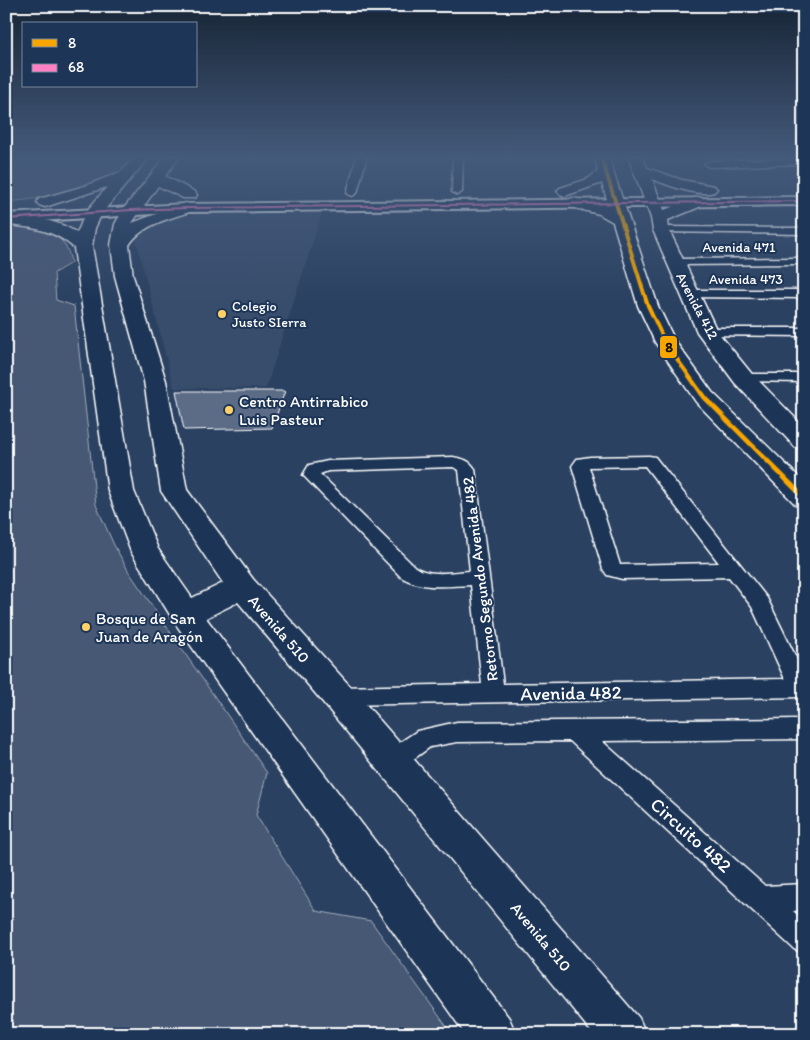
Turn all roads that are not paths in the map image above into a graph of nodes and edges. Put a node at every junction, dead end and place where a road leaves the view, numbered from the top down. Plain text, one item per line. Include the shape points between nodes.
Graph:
1 (617, 204) edge
2 (20, 205) edge
3 (63, 205) edge
4 (113, 205) edge
5 (128, 205) edge
6 (182, 205) edge
7 (589, 205) edge
8 (616, 205) edge
9 (620, 205) edge
10 (653, 205) edge
11 (669, 205) edge
12 (684, 205) edge
13 (6, 206) edge
14 (655, 210) junction
15 (6, 220) edge
16 (804, 230) edge
17 (120, 245) junction
18 (83, 246) junction
19 (804, 261) edge
20 (674, 262) junction
21 (124, 276) junction
22 (88, 281) junction
23 (688, 294) junction
24 (804, 294) edge
25 (707, 332) junction
26 (804, 332) edge
27 (742, 378) junction
28 (804, 378) edge
29 (800, 434) edge
30 (804, 498) edge
31 (736, 570) junction
32 (479, 577) junction
33 (242, 586) junction
34 (186, 614) junction
35 (802, 688) edge
36 (494, 694) junction
37 (338, 696) junction
38 (804, 729) edge
39 (577, 733) junction
40 (392, 761) junction
41 (804, 897) edge
42 (761, 899) junction
43 (804, 939) edge
44 (493, 1034) edge
45 (623, 1034) edge

1 - 30 main road via 648,306 665,342 704,397
2 - 13 main road
3 - 15 main road
4 - 18 main road via 87,228
5 - 17 main road, Avenida 510
6 - 17 main road via 130,231
7 - 8 main road via 604,210
9 - 14 main road
10 - 14 main road, Avenida 412
11 - 14 main road
12 - 14 main road
14 - 16 street
14 - 20 main road, Avenida 412
15 - 18 main road via 54,227 73,235
17 - 21 main road, Avenida 510
18 - 22 main road
19 - 20 street, Avenida 471
20 - 23 main road, Avenida 412
21 - 22 main road
21 - 33 main road, Avenida 510 via 155,382 174,491
22 - 34 main road via 121,491 145,552
23 - 24 street, Avenida 473
23 - 25 main road, Avenida 412
25 - 26 street
25 - 27 main road, Avenida 412
27 - 28 street
27 - 29 main road, Avenida 412
31 - 31 street via 649,462 590,462 580,466 614,570
31 - 35 street via 760,603
32 - 32 street, Retorno Segundo Avenida 482 via 464,464 315,468 311,475 408,572 418,578 432,580
32 - 36 street, Retorno Segundo Avenida 482
33 - 34 main road
33 - 37 main road, Avenida 510
34 - 44 main road
35 - 36 street, Avenida 482
36 - 37 street, Avenida 482
37 - 40 main road, Avenida 510
38 - 39 street
39 - 40 street via 457,732 424,738
39 - 42 street, Circuito 482
40 - 45 main road, Avenida 510
41 - 42 street
42 - 43 street, Circuito 482

